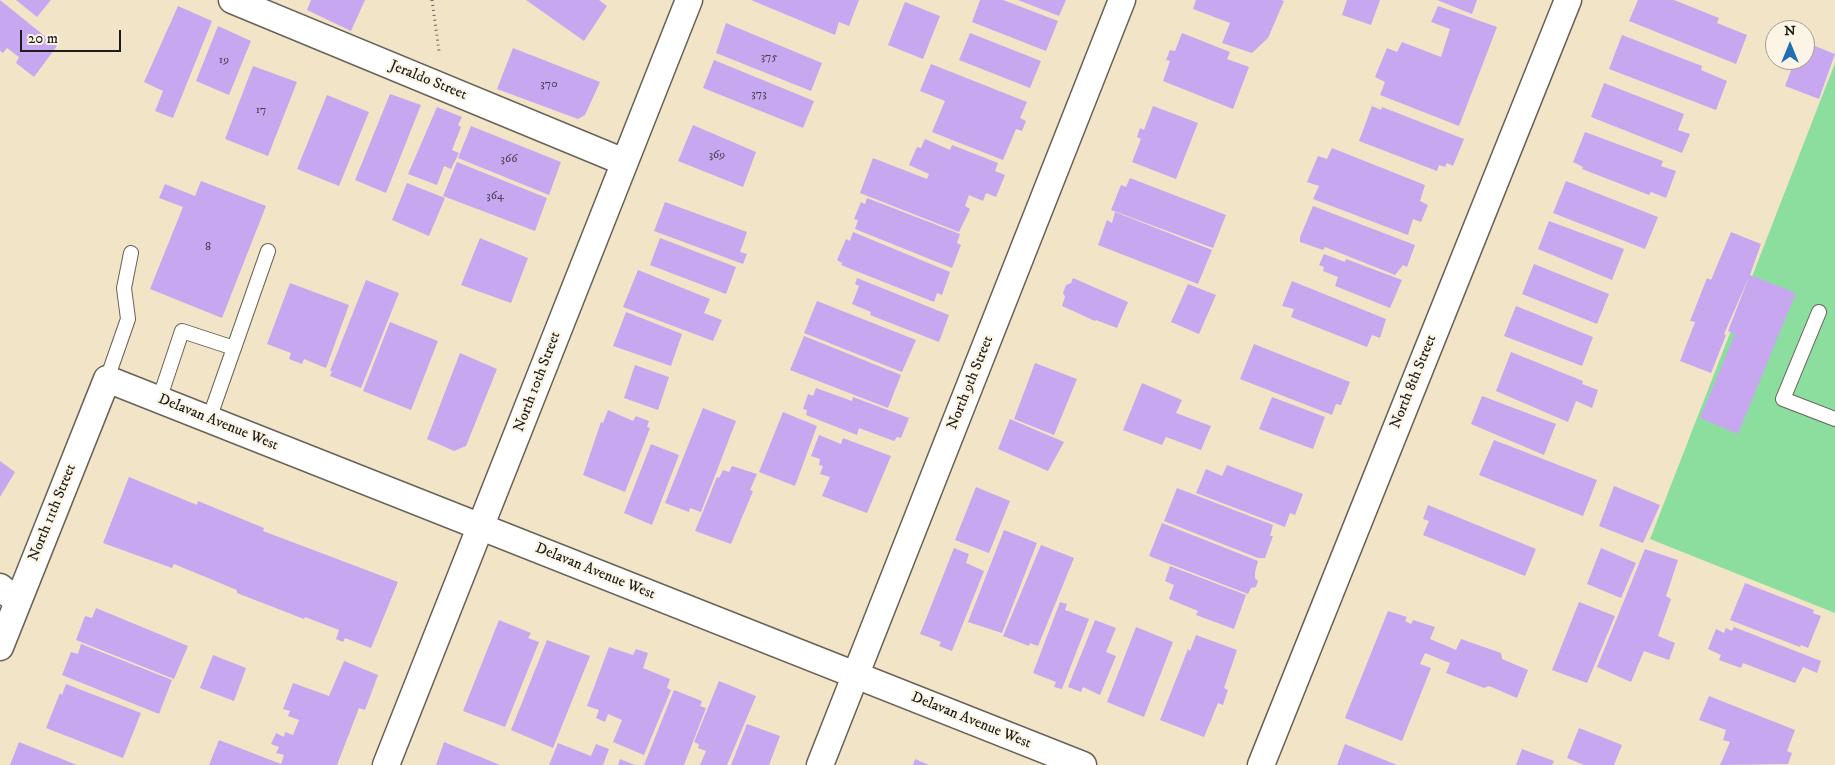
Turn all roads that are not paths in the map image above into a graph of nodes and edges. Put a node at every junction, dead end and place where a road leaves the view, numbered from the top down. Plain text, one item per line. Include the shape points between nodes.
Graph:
1 (232, 0) edge
2 (689, 0) edge
3 (1122, 0) edge
4 (1568, 0) edge
5 (624, 162) junction
6 (268, 251) dead end
7 (131, 252) dead end
8 (1819, 312) dead end
9 (234, 348) junction
10 (107, 379) junction
11 (159, 400) junction
12 (209, 419) junction
13 (1835, 419) edge
14 (481, 527) junction
15 (9, 594) edge
16 (0, 647) edge
17 (856, 675) junction
18 (386, 765) edge
19 (820, 765) edge
20 (1083, 765) edge
21 (1261, 765) edge

1 - 5 street, Jeraldo Street
2 - 5 street, North 10th Street
3 - 17 street, North 9th Street
4 - 21 street, North 8th Street
5 - 14 street, North 10th Street
6 - 9 lane
7 - 10 lane via 124,288 128,319
8 - 13 lane via 1783,399
9 - 11 lane via 182,331
9 - 12 lane
10 - 11 street, Delavan Avenue West
10 - 15 street, North 11th Street
11 - 12 street, Delavan Avenue West
12 - 14 street, Delavan Avenue West
14 - 17 street, Delavan Avenue West
14 - 18 street, North 10th Street
15 - 16 street, North 11th Street
17 - 19 street, North 9th Street
17 - 20 street, Delavan Avenue West

